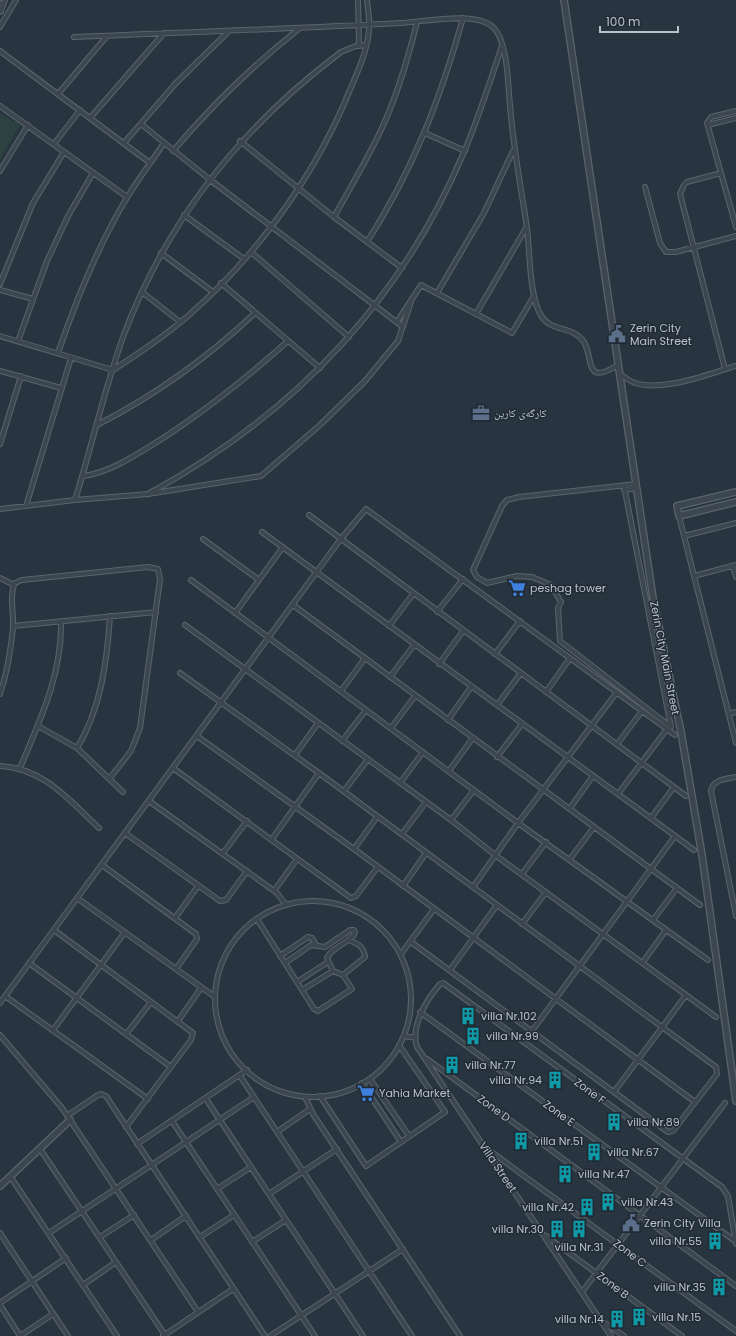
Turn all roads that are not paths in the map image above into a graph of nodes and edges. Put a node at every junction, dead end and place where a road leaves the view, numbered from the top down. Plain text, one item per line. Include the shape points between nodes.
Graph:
1 (5, 0) edge
2 (16, 0) edge
3 (358, 0) edge
4 (367, 0) edge
5 (564, 0) edge
6 (0, 4) edge
7 (0, 12) edge
8 (463, 18) junction
9 (417, 22) junction
10 (358, 25) junction
11 (369, 25) junction
12 (0, 27) edge
13 (300, 28) junction
14 (229, 31) junction
15 (164, 33) junction
16 (107, 36) junction
17 (74, 37) dead end
18 (366, 45) junction
19 (358, 46) junction
20 (502, 46) junction
21 (0, 51) edge
22 (58, 94) junction
23 (0, 106) edge
24 (80, 110) junction
25 (736, 111) edge
26 (90, 118) junction
27 (736, 118) edge
28 (141, 124) junction
29 (28, 125) junction
30 (708, 125) junction
31 (425, 133) junction
32 (240, 141) junction
33 (124, 143) junction
34 (164, 143) junction
35 (54, 144) junction
36 (173, 151) junction
37 (465, 151) junction
38 (513, 151) junction
39 (64, 152) junction
40 (150, 163) junction
41 (0, 171) edge
42 (93, 173) junction
43 (721, 173) junction
44 (209, 179) junction
45 (645, 187) dead end
46 (299, 188) junction
47 (127, 197) junction
48 (184, 215) junction
49 (334, 217) junction
50 (271, 227) junction
51 (736, 227) edge
52 (526, 228) junction
53 (736, 236) edge
54 (367, 242) junction
55 (694, 248) junction
56 (161, 252) junction
57 (251, 252) junction
58 (244, 260) junction
59 (402, 268) junction
60 (221, 283) junction
61 (0, 284) edge
62 (0, 290) edge
63 (142, 292) junction
64 (213, 292) junction
65 (437, 293) junction
66 (534, 295) junction
67 (33, 299) junction
68 (410, 302) junction
69 (375, 306) junction
70 (256, 313) junction
71 (476, 314) junction
72 (180, 322) junction
73 (397, 322) junction
74 (403, 327) junction
75 (0, 336) edge
76 (349, 337) junction
77 (18, 341) junction
78 (288, 341) junction
79 (58, 353) junction
80 (71, 358) junction
81 (618, 365) junction
82 (735, 367) edge
83 (320, 368) junction
84 (725, 369) junction
85 (113, 370) junction
86 (0, 371) edge
87 (736, 372) edge
88 (619, 373) junction
89 (21, 376) junction
90 (61, 388) junction
91 (98, 425) junction
92 (0, 444) edge
93 (83, 476) junction
94 (637, 486) junction
95 (624, 488) junction
96 (736, 492) edge
97 (148, 494) junction
98 (76, 500) junction
99 (736, 502) edge
100 (26, 506) junction
101 (0, 509) edge
102 (309, 515) dead end
103 (679, 516) junction
104 (736, 523) edge
105 (262, 532) dead end
106 (684, 536) junction
107 (203, 538) dead end
108 (340, 540) junction
109 (283, 547) junction
110 (735, 566) edge
111 (317, 573) junction
112 (694, 576) junction
113 (736, 577) edge
114 (0, 578) edge
115 (463, 579) junction
116 (191, 580) dead end
117 (259, 580) junction
118 (14, 585) junction
119 (413, 594) junction
120 (293, 605) junction
121 (156, 612) junction
122 (236, 612) junction
123 (437, 612) junction
124 (110, 616) junction
125 (520, 621) junction
126 (61, 622) junction
127 (185, 625) dead end
128 (13, 626) junction
129 (389, 626) junction
130 (463, 631) junction
131 (269, 638) junction
132 (414, 645) junction
133 (495, 654) junction
134 (365, 658) junction
135 (570, 658) junction
136 (439, 664) junction
137 (245, 670) junction
138 (180, 673) dead end
139 (521, 673) junction
140 (390, 677) junction
141 (471, 687) junction
142 (341, 691) junction
143 (546, 692) junction
144 (617, 692) junction
145 (0, 694) edge
146 (415, 696) junction
147 (221, 704) junction
148 (497, 705) junction
149 (366, 710) junction
150 (642, 711) junction
151 (736, 712) edge
152 (729, 714) junction
153 (448, 720) junction
154 (318, 723) junction
155 (522, 724) junction
156 (593, 725) junction
157 (38, 726) junction
158 (391, 728) junction
159 (667, 730) junction
160 (675, 735) dead end
161 (197, 736) junction
162 (472, 739) junction
163 (342, 741) junction
164 (618, 743) junction
165 (736, 743) edge
166 (77, 748) junction
167 (423, 752) junction
168 (295, 755) junction
169 (497, 757) junction
170 (568, 757) junction
171 (368, 759) junction
172 (642, 762) junction
173 (0, 766) edge
174 (20, 768) junction
175 (173, 768) junction
176 (449, 770) junction
177 (319, 772) junction
178 (593, 776) junction
179 (736, 777) edge
180 (110, 778) junction
181 (400, 783) junction
182 (674, 787) junction
183 (474, 790) junction
184 (542, 790) junction
185 (344, 791) junction
186 (123, 792) dead end
187 (618, 794) junction
188 (686, 796) dead end
189 (149, 801) junction
190 (426, 802) junction
191 (295, 806) junction
192 (570, 808) junction
193 (377, 817) junction
194 (651, 818) junction
195 (450, 820) junction
196 (246, 821) junction
197 (518, 823) junction
198 (594, 827) junction
199 (100, 828) dead end
200 (125, 833) junction
201 (402, 834) junction
202 (675, 836) junction
203 (272, 839) junction
204 (546, 842) junction
205 (354, 849) junction
206 (694, 850) dead end
207 (223, 853) junction
208 (426, 854) junction
209 (495, 855) junction
210 (297, 859) junction
211 (570, 859) junction
212 (102, 865) junction
213 (377, 868) junction
214 (651, 869) junction
215 (247, 871) junction
216 (522, 874) junction
217 (198, 886) junction
218 (403, 886) junction
219 (473, 887) junction
220 (677, 888) junction
221 (274, 891) junction
222 (546, 892) junction
223 (78, 898) junction
224 (628, 901) junction
225 (286, 905) junction
226 (497, 905) junction
227 (700, 905) dead end
228 (434, 909) junction
229 (736, 916) edge
230 (175, 918) junction
231 (257, 919) junction
232 (653, 920) junction
233 (522, 924) junction
234 (54, 930) junction
235 (666, 930) junction
236 (125, 932) junction
237 (604, 934) junction
238 (473, 937) junction
239 (348, 940) junction
240 (411, 942) junction
241 (316, 945) junction
242 (325, 947) junction
243 (330, 953) junction
244 (401, 954) junction
245 (280, 956) junction
246 (708, 960) dead end
247 (328, 962) junction
248 (643, 962) junction
249 (29, 963) junction
250 (285, 963) junction
251 (101, 965) junction
252 (580, 966) junction
253 (176, 969) junction
254 (450, 970) junction
255 (333, 971) junction
256 (343, 975) junction
257 (297, 982) junction
258 (201, 988) junction
259 (302, 990) junction
260 (686, 995) junction
261 (5, 996) junction
262 (215, 997) junction
263 (76, 998) junction
264 (556, 999) junction
265 (151, 1002) junction
266 (0, 1003) edge
267 (420, 1012) junction
268 (716, 1016) dead end
269 (178, 1021) junction
270 (661, 1027) junction
271 (53, 1030) junction
272 (532, 1031) junction
273 (126, 1033) junction
274 (0, 1035) edge
275 (404, 1036) junction
276 (416, 1038) junction
277 (399, 1045) junction
278 (425, 1058) junction
279 (638, 1060) junction
280 (172, 1067) junction
281 (247, 1070) junction
282 (240, 1076) junction
283 (370, 1079) junction
284 (362, 1083) junction
285 (614, 1092) junction
286 (320, 1096) junction
287 (254, 1097) junction
288 (305, 1097) junction
289 (148, 1099) junction
290 (206, 1099) junction
291 (736, 1101) edge
292 (695, 1102) junction
293 (725, 1103) dead end
294 (310, 1109) junction
295 (69, 1118) junction
296 (220, 1120) junction
297 (172, 1121) junction
298 (126, 1127) junction
299 (277, 1132) junction
300 (409, 1136) junction
301 (186, 1142) junction
302 (401, 1142) junction
303 (137, 1144) junction
304 (484, 1146) junction
305 (40, 1149) junction
306 (337, 1149) junction
307 (683, 1159) junction
308 (152, 1165) junction
309 (251, 1166) junction
310 (303, 1172) junction
311 (10, 1176) junction
312 (0, 1186) edge
313 (117, 1188) junction
314 (662, 1188) junction
315 (217, 1189) junction
316 (269, 1194) junction
317 (82, 1211) junction
318 (134, 1215) junction
319 (234, 1215) junction
320 (186, 1216) junction
321 (640, 1216) junction
322 (286, 1220) junction
323 (0, 1233) edge
324 (49, 1233) junction
325 (543, 1234) junction
326 (200, 1237) junction
327 (100, 1238) junction
328 (151, 1240) junction
329 (252, 1242) junction
330 (736, 1243) edge
331 (618, 1244) junction
332 (403, 1249) junction
333 (66, 1258) junction
334 (116, 1262) junction
335 (369, 1271) junction
336 (597, 1273) junction
337 (32, 1281) junction
338 (83, 1285) junction
339 (736, 1286) edge
340 (233, 1289) junction
341 (582, 1292) junction
342 (336, 1294) junction
343 (0, 1304) edge
344 (198, 1312) junction
345 (53, 1314) junction
346 (302, 1316) junction
347 (601, 1320) junction
348 (736, 1331) edge
349 (164, 1335) edge
350 (20, 1336) edge
351 (68, 1336) edge
352 (118, 1336) edge
353 (265, 1336) edge
354 (270, 1336) edge
355 (315, 1336) edge
356 (364, 1336) edge
357 (412, 1336) edge
358 (460, 1336) edge
359 (611, 1336) edge
360 (624, 1336) edge
361 (682, 1336) edge

1 - 7 street
2 - 12 street
3 - 10 street
4 - 11 street
5 - 81 street, Zerin City Main Street
6 - 7 street
8 - 9 street
8 - 20 street via 494,28
8 - 31 street via 449,68
9 - 11 street
9 - 49 street via 399,86 381,129
10 - 11 street
10 - 13 street
10 - 19 street
11 - 18 street
13 - 14 street
13 - 36 street via 223,95
14 - 15 street
14 - 28 street via 176,83
15 - 16 street
15 - 26 street
16 - 17 street
16 - 22 street
18 - 19 street
18 - 46 street via 333,129
19 - 32 street via 334,57 266,115
20 - 37 street
20 - 38 street via 509,87
21 - 22 street
22 - 24 street
23 - 29 street
24 - 26 street
24 - 35 street
25 - 30 street via 711,117
26 - 33 street
27 - 30 street
28 - 33 street
28 - 34 street
29 - 35 street
29 - 41 street
30 - 43 street
31 - 37 street
31 - 54 street via 389,207
32 - 44 street
32 - 46 street
33 - 40 street
34 - 36 street
34 - 40 street
35 - 39 street
36 - 44 street
37 - 59 street via 444,196
38 - 52 street
38 - 65 street via 472,236
39 - 42 street
39 - 61 street via 33,203
40 - 47 street
42 - 47 street
42 - 67 street via 65,222
43 - 51 street
43 - 55 street via 688,182 681,189 681,199
44 - 48 street
44 - 50 street
45 - 55 street via 663,249 672,253
46 - 49 street
46 - 50 street
47 - 79 street via 89,271
48 - 56 street
48 - 58 street
49 - 54 street
50 - 57 street
50 - 69 street
52 - 66 street
52 - 71 street
53 - 55 street
54 - 59 street
55 - 84 street
56 - 63 street
56 - 64 street
57 - 58 street
57 - 76 street
58 - 60 street
59 - 69 street
60 - 64 street
60 - 70 street
62 - 67 street
63 - 72 street
63 - 85 street
64 - 72 street
65 - 68 street via 421,285
65 - 71 street
66 - 71 street via 512,333
66 - 81 street via 545,322 574,332 582,339 593,370 606,372
67 - 77 street
68 - 73 street
68 - 74 street
69 - 73 street
69 - 76 street
70 - 78 street
70 - 91 street via 189,370 131,408
72 - 85 street
73 - 74 street
74 - 97 street via 395,346 352,394 261,476
75 - 77 street
76 - 83 street
77 - 79 street
78 - 83 street
78 - 93 street via 210,407 173,432 108,469
79 - 80 street
80 - 85 street
80 - 90 street
81 - 88 street, Zerin City Main Street
82 - 84 street
82 - 87 street
83 - 97 street via 270,414 223,450 188,473
84 - 88 street via 652,386 633,383
85 - 91 street
86 - 89 street
88 - 94 street, Zerin City Main Street
89 - 90 street
89 - 92 street
90 - 100 street
91 - 93 street
93 - 98 street
94 - 95 street
94 - 291 street, Zerin City Main Street via 659,631 681,732 702,855
95 - 95 street via 507,500 473,570 477,577 488,584 524,576 543,580 551,585 561,602 558,608 560,641 671,727
96 - 103 street via 677,506
97 - 98 street
98 - 100 street
99 - 103 street
100 - 101 street
102 - 108 street
103 - 106 street
104 - 106 street
105 - 109 street
106 - 112 street
107 - 117 street
108 - 111 street
108 - 115 street via 363,511 368,509
108 - 119 street
109 - 111 street
109 - 117 street
110 - 112 street
110 - 113 street
111 - 120 street
111 - 129 street
112 - 152 street
114 - 118 street
115 - 123 street
115 - 125 street
116 - 122 street
117 - 122 street
118 - 121 street via 22,580 151,567 158,569 160,575
118 - 128 street
119 - 123 street
119 - 129 street
120 - 131 street
120 - 134 street
121 - 124 street
121 - 180 street via 140,728 131,751
122 - 131 street
123 - 130 street
124 - 126 street
124 - 166 street via 98,702
125 - 133 street
125 - 135 street
126 - 128 street
126 - 157 street via 54,684
127 - 137 street
128 - 145 street via 6,676
129 - 132 street
130 - 133 street
130 - 136 street
131 - 137 street
131 - 142 street
132 - 136 street
132 - 140 street
133 - 139 street
134 - 140 street
134 - 142 street
135 - 143 street
135 - 144 street
136 - 141 street
137 - 147 street
137 - 154 street
138 - 147 street
139 - 143 street
139 - 148 street
140 - 146 street
141 - 148 street
141 - 153 street
142 - 149 street
143 - 156 street
144 - 150 street
144 - 156 street
146 - 153 street
146 - 158 street
147 - 161 street
147 - 168 street
148 - 155 street
149 - 158 street
149 - 163 street
150 - 159 street
150 - 164 street
151 - 152 street
152 - 165 street
153 - 162 street
154 - 163 street
154 - 168 street
155 - 169 street
155 - 170 street
156 - 164 street
156 - 170 street
157 - 166 street
157 - 174 street
158 - 167 street
159 - 160 street
159 - 172 street
161 - 175 street
161 - 191 street
162 - 169 street
162 - 176 street
163 - 171 street
164 - 172 street
166 - 180 street
167 - 176 street
167 - 181 street
168 - 177 street
169 - 184 street
170 - 178 street
170 - 184 street
171 - 181 street
171 - 185 street
172 - 182 street
172 - 187 street
173 - 174 street
174 - 199 street via 50,783
175 - 189 street
175 - 196 street
176 - 183 street
177 - 185 street
177 - 191 street
178 - 187 street
178 - 192 street
179 - 229 street via 717,781 711,791
180 - 186 street
181 - 190 street
182 - 188 street
182 - 194 street
183 - 195 street
183 - 197 street
184 - 192 street
184 - 197 street
185 - 193 street
187 - 194 street
189 - 200 street
189 - 207 street
190 - 195 street
190 - 201 street
191 - 203 street
191 - 205 street
192 - 198 street
193 - 201 street
193 - 205 street
194 - 202 street
195 - 209 street
196 - 203 street
196 - 207 street
197 - 204 street
197 - 209 street
198 - 211 street
198 - 214 street
200 - 212 street
200 - 217 street
201 - 208 street
202 - 206 street
202 - 214 street
203 - 210 street
204 - 211 street
204 - 216 street
205 - 213 street
207 - 215 street
208 - 218 street
208 - 219 street
209 - 216 street
209 - 219 street
210 - 213 street via 352,899
210 - 221 street
211 - 224 street
212 - 223 street
212 - 230 street
213 - 218 street
214 - 220 street
214 - 224 street
215 - 217 street via 223,902
215 - 221 street
216 - 222 street
217 - 230 street
218 - 228 street
219 - 226 street
220 - 227 street
220 - 232 street
221 - 225 street
222 - 233 street
222 - 237 street
223 - 234 street
223 - 236 street
224 - 232 street
224 - 237 street
225 - 231 street
225 - 244 street via 317,901 348,907 378,926
226 - 233 street
226 - 238 street
228 - 238 street
228 - 240 street
230 - 253 street via 195,933 197,938
231 - 245 street
231 - 262 street via 235,939 227,952 216,982
232 - 235 street
233 - 252 street
234 - 249 street
234 - 251 street
235 - 246 street
235 - 248 street
236 - 251 street
236 - 253 street
237 - 248 street
237 - 252 street
238 - 254 street
238 - 264 street
239 - 242 street via 355,934 354,930 350,930
239 - 243 street
239 - 256 street via 358,944 365,957
240 - 244 street
240 - 254 street
241 - 242 street
241 - 245 street via 312,938 308,937
241 - 250 street via 311,945
242 - 243 street
243 - 247 street
244 - 275 street via 410,986 411,1003
245 - 250 street
247 - 255 street
247 - 257 street
248 - 260 street
249 - 261 street
249 - 263 street
250 - 257 street
251 - 263 street
251 - 265 street
252 - 264 street
252 - 270 street
253 - 258 street
254 - 272 street
255 - 256 street
255 - 259 street
256 - 259 street via 351,990 320,1011 314,1009
257 - 259 street
258 - 262 street
258 - 269 street
260 - 268 street
260 - 270 street
261 - 266 street
261 - 271 street
262 - 281 street via 223,1036 233,1054
263 - 271 street
263 - 273 street
264 - 272 street
264 - 279 street
265 - 269 street
265 - 273 street
267 - 276 street
267 - 307 street, Zone F via 443,983
267 - 314 street, Zone E
269 - 280 street via 192,1032 193,1036
270 - 279 street
270 - 292 street via 718,1070
271 - 289 street
272 - 285 street
273 - 280 street
274 - 295 street
275 - 276 street
275 - 277 street
276 - 278 street, Villa Street via 417,1047
277 - 283 street via 386,1064
277 - 300 street via 445,1112
278 - 304 street, Villa Street
278 - 321 street, Zone D
279 - 285 street
279 - 292 street
280 - 289 street
281 - 282 street
281 - 288 street via 276,1090
282 - 287 street
282 - 290 street
283 - 284 street
283 - 300 street
284 - 286 street via 344,1091
284 - 302 street
285 - 292 street via 671,1133
286 - 288 street
286 - 302 street via 366,1166
287 - 296 street
287 - 299 street
288 - 294 street
289 - 298 street
290 - 296 street
290 - 297 street
293 - 307 street
294 - 299 street
294 - 306 street
295 - 298 street via 98,1095 103,1094
295 - 305 street
295 - 313 street
296 - 301 street
296 - 309 street
297 - 301 street
297 - 303 street
298 - 303 street
299 - 310 street
300 - 302 street
301 - 308 street
301 - 315 street
303 - 308 street
304 - 325 street, Villa Street
304 - 331 street, Zone C
305 - 311 street
305 - 317 street
306 - 310 street
306 - 332 street
307 - 314 street
307 - 330 street, Zone F via 726,1191
308 - 313 street
308 - 320 street
309 - 315 street
309 - 316 street
310 - 316 street
310 - 335 street
311 - 312 street
311 - 324 street
313 - 317 street
313 - 318 street
314 - 321 street
314 - 330 street, Zone E
315 - 319 street
316 - 322 street
317 - 324 street
317 - 327 street
318 - 327 street
318 - 328 street
319 - 326 street
319 - 329 street
320 - 326 street
320 - 328 street
321 - 331 street
321 - 339 street, Zone D
322 - 329 street
322 - 342 street
323 - 337 street
324 - 333 street
325 - 336 street, Zone B
325 - 341 street, Villa Street
326 - 340 street
327 - 334 street
328 - 344 street
329 - 346 street
331 - 336 street
331 - 348 street, Zone C
332 - 335 street
332 - 358 street
333 - 337 street
333 - 338 street
334 - 338 street
334 - 349 street
335 - 342 street
335 - 357 street
336 - 341 street
336 - 361 street, Zone B
337 - 343 street
337 - 345 street
338 - 352 street
340 - 344 street
340 - 353 street
341 - 347 street, Villa Street
342 - 346 street
342 - 356 street
343 - 350 street
344 - 349 street
345 - 350 street
345 - 351 street
346 - 354 street
346 - 355 street
347 - 359 street, Villa Street
347 - 360 street

